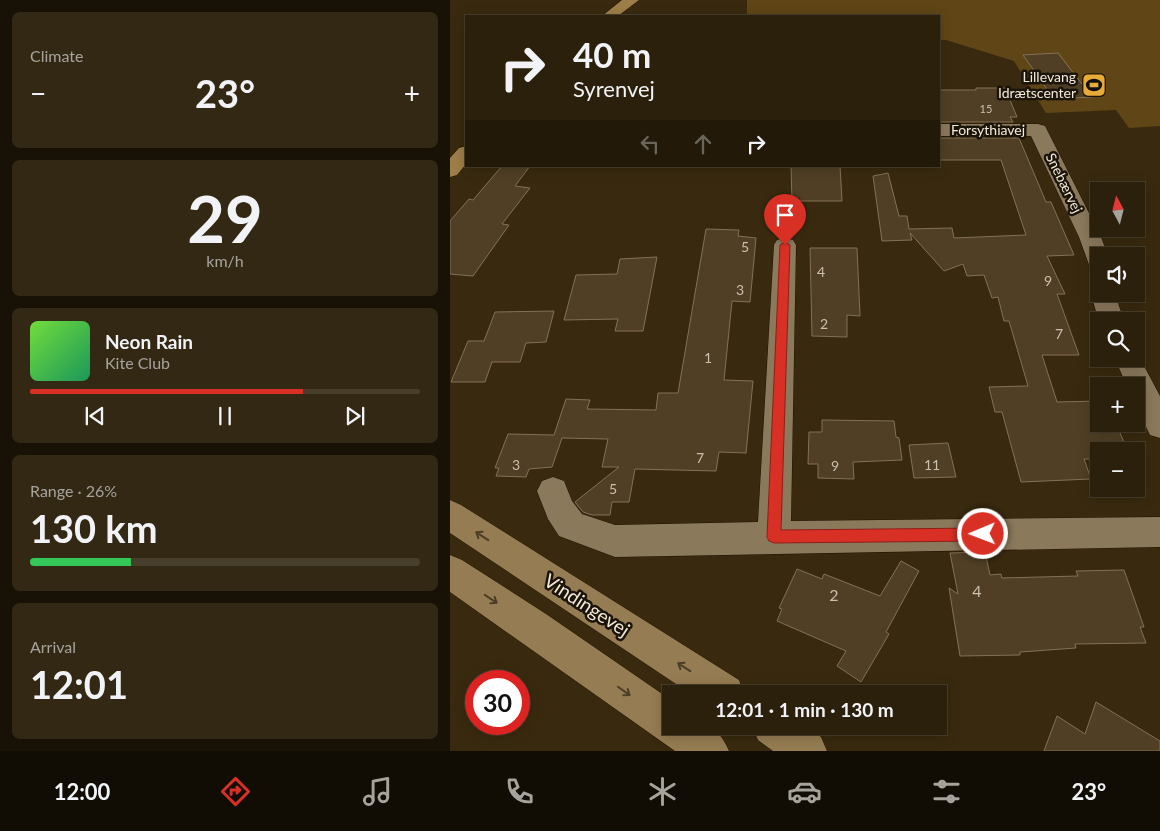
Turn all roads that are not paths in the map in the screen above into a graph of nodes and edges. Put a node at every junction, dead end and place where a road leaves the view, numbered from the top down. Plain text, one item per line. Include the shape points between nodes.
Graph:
1 (632, 0) edge
2 (610, 15) edge
3 (940, 130) edge
4 (1038, 130) joint
5 (785, 245) dead end
6 (1093, 247) edge
7 (1132, 367) edge
8 (1160, 426) edge
9 (553, 491) dead end
10 (450, 515) edge
11 (1160, 532) edge
12 (774, 537) junction
13 (450, 572) edge
14 (711, 685) edge
15 (662, 718) edge
16 (686, 735) edge
17 (785, 735) edge
18 (709, 751) edge
19 (807, 751) edge

1 - 2 main road
3 - 4 street, Forsythiavej
4 - 6 street, Snebærvej
5 - 12 street
7 - 8 street
9 - 12 street via 559,509 571,526 616,541
14 -> 10 main road, Vindingevej
11 - 12 street
13 -> 15 main road
16 - 18 main road
17 - 19 main road

